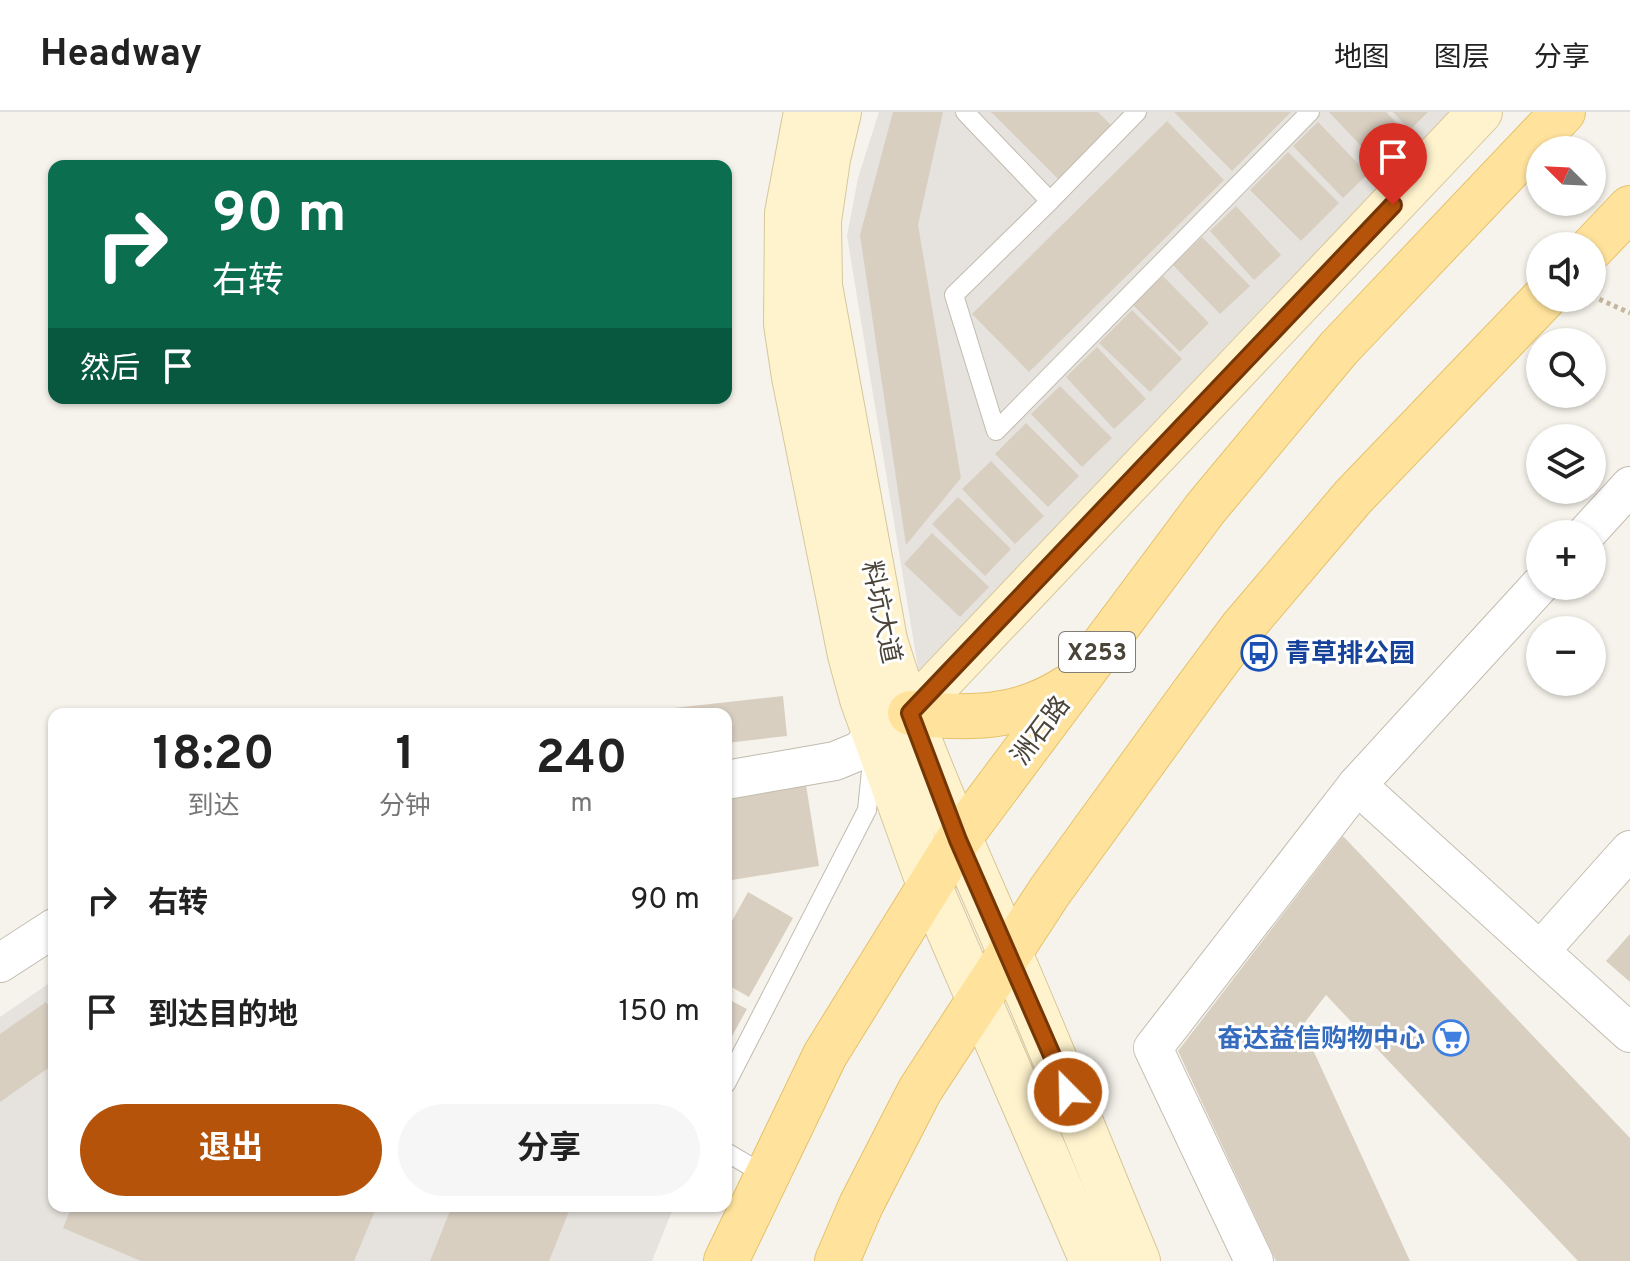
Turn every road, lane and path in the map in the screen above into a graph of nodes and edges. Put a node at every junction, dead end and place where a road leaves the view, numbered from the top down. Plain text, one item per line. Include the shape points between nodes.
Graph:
1 (806, 112) edge
2 (839, 112) edge
3 (965, 112) edge
4 (1137, 112) edge
5 (1310, 112) edge
6 (1480, 112) edge
7 (1563, 112) edge
8 (1050, 201) junction
9 (1630, 208) edge
10 (1606, 233) edge
11 (1606, 302) edge
12 (1531, 312) edge
13 (1630, 313) edge
14 (1630, 486) edge
15 (1599, 520) edge
16 (1526, 600) edge
17 (1076, 681) junction
18 (892, 724) junction
19 (732, 779) edge
20 (1357, 785) junction
21 (958, 840) junction
22 (1630, 850) edge
23 (929, 885) junction
24 (48, 932) edge
25 (1540, 951) junction
26 (1009, 952) junction
27 (0, 963) edge
28 (979, 996) junction
29 (1630, 1033) edge
30 (732, 1072) edge
31 (732, 1156) edge
32 (767, 1176) junction
33 (726, 1261) edge
34 (837, 1261) edge
35 (1092, 1261) edge
36 (1138, 1261) edge
37 (1254, 1261) edge

1 - 18 street, 料坑大道 via 787,213 786,324 850,655
2 - 18 street, 料坑大道 via 819,221 820,286 885,640
3 - 8 lane
4 - 8 lane
5 - 8 lane via 996,431 954,295
6 - 18 street
7 - 17 main road, 洲石路 / X253 via 1339,348 1205,509
9 - 10 main road
11 - 13 path
12 - 26 main road via 1353,497 1241,629
14 - 15 street
16 - 20 street
17 - 18 main road via 1030,708 995,717
17 - 21 main road, 洲石路 / X253
18 - 19 street via 859,751 835,761
18 - 21 street, 料坑大道
18 - 23 street, 料坑大道
18 - 30 lane via 867,810
20 - 25 street
20 - 37 street via 1153,1048
21 - 23 main road, 洲石路 / X253
21 - 26 street, 料坑大道
22 - 25 street
23 - 28 street, 料坑大道
23 - 32 main road, 洲石路 / X253 via 825,1055
24 - 27 street
25 - 29 street
26 - 28 main road
26 - 36 street, 料坑大道
28 - 34 main road via 920,1090
28 - 35 street, 料坑大道
31 - 32 lane
32 - 33 main road, 洲石路 / X253

